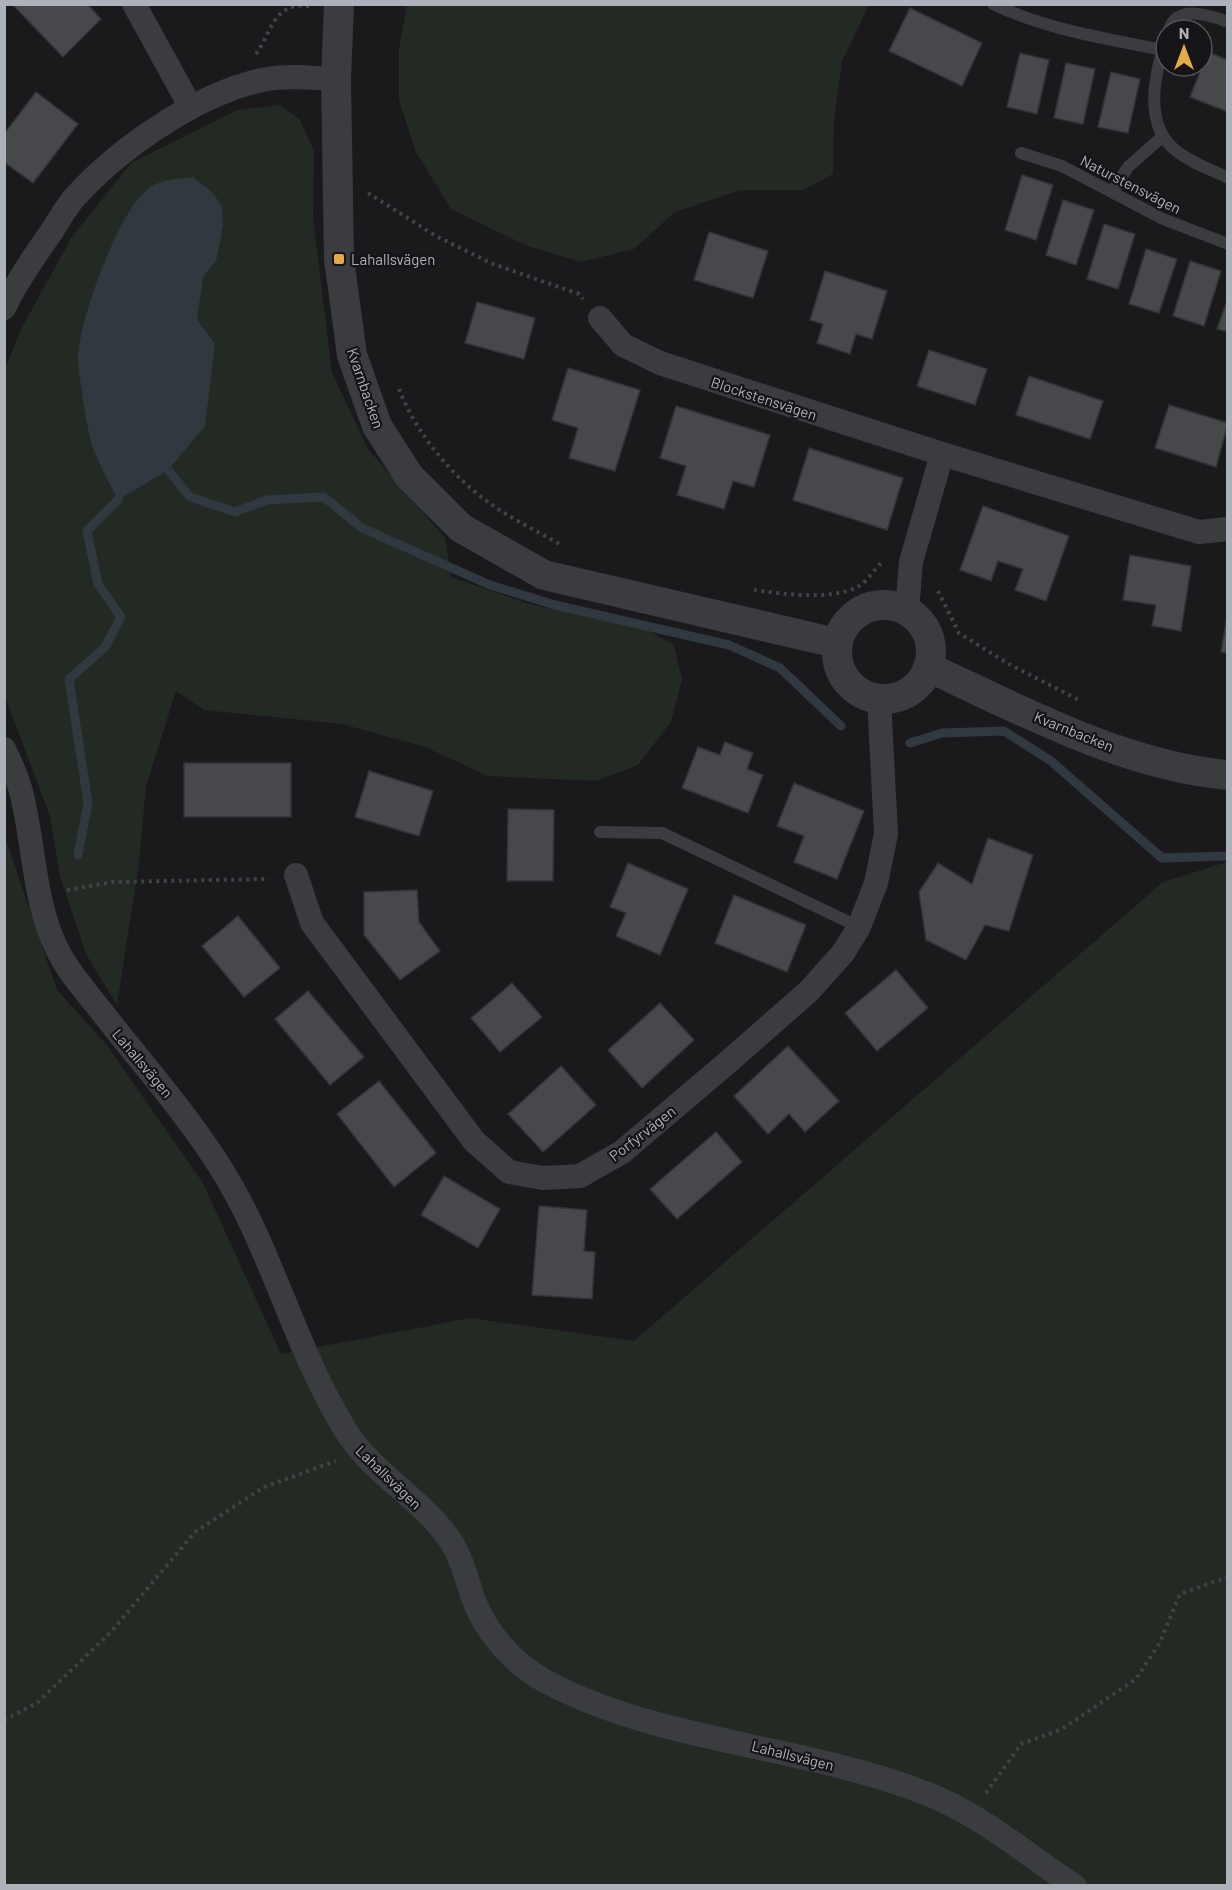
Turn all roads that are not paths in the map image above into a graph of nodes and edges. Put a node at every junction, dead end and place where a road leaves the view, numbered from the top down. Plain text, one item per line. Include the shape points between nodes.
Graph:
1 (134, 4) edge
2 (993, 4) edge
3 (339, 7) edge
4 (1179, 18) edge
5 (1227, 22) edge
6 (1154, 43) edge
7 (1157, 78) edge
8 (336, 79) junction
9 (190, 106) junction
10 (1163, 136) junction
11 (1021, 153) dead end
12 (1227, 178) edge
13 (1113, 191) junction
14 (1227, 244) edge
15 (4, 308) edge
16 (600, 318) road end
17 (942, 454) junction
18 (1227, 529) edge
19 (907, 611) junction
20 (836, 643) junction
21 (928, 667) junction
22 (879, 698) junction
23 (4, 748) edge
24 (1227, 775) edge
25 (600, 832) dead end
26 (296, 875) road end
27 (859, 927) junction
28 (1075, 1886) edge

1 - 9 street
2 - 6 lane via 1065,30
3 - 8 street, Kvarnbacken
4 - 5 lane via 1190,13 1208,14
7 - 10 lane via 1154,94
8 - 9 street via 268,79
8 - 20 street, Kvarnbacken via 339,259 352,356 377,426 409,476 461,528 544,575
9 - 15 street via 110,164 74,198 22,271
10 - 12 lane via 1174,149
10 - 13 lane via 1128,167
11 - 13 lane, Naturstensvägen via 1062,166
13 - 14 lane, Naturstensvägen via 1163,219
16 - 17 street, Blockstensvägen via 623,345 660,363
17 - 18 street, Blockstensvägen via 1199,532
17 - 19 street via 911,562
19 - 20 street via 887,605 866,609 849,621
19 - 21 street via 928,636
20 - 22 street via 839,666 848,682 862,693
21 - 22 street via 912,689
21 - 24 street, Kvarnbacken via 1143,759
22 - 27 street, Porfyrvägen via 886,834 876,883
23 - 28 street, Lahallsvägen via 20,789 47,925 59,952 217,1163 237,1198 325,1394 362,1452 453,1544 483,1618 506,1653 543,1680 572,1694 644,1719 861,1772 925,1792 972,1813
25 - 27 lane via 662,833
26 - 27 street, Porfyrvägen via 312,923 474,1141 509,1172 543,1178 580,1176 622,1152 809,991 843,953

